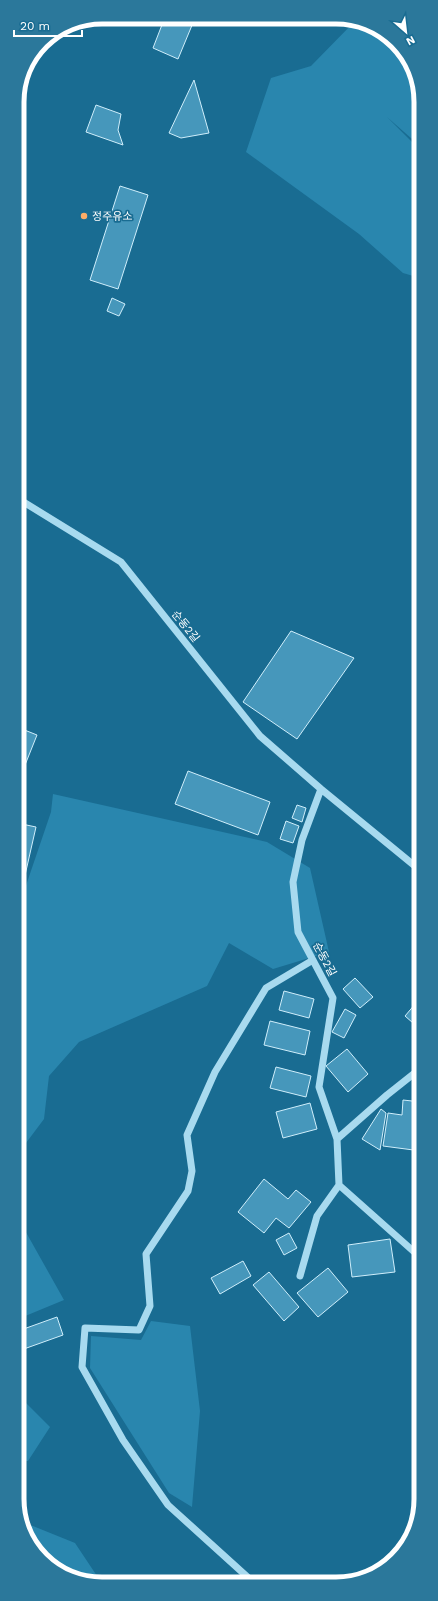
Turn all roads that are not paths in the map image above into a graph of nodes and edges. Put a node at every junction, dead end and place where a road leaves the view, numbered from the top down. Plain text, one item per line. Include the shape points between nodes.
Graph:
1 (24, 502) edge
2 (321, 789) junction
3 (414, 865) edge
4 (313, 960) junction
5 (414, 1074) edge
6 (337, 1139) junction
7 (339, 1186) junction
8 (414, 1252) edge
9 (300, 1276) dead end
10 (247, 1577) edge

1 - 2 street, 순동2길 via 121,562 260,736
2 - 3 street, 순동2길
2 - 4 street, 순동2길 via 302,840 293,882 298,932
4 - 6 street, 순동2길 via 333,998 319,1087
4 - 10 street via 266,988 215,1072 187,1135 192,1171 188,1191 146,1254 150,1306 139,1330 85,1328 82,1367 123,1440 168,1505
5 - 6 street
6 - 7 street, 순동2길
7 - 8 street
7 - 9 street via 317,1216

